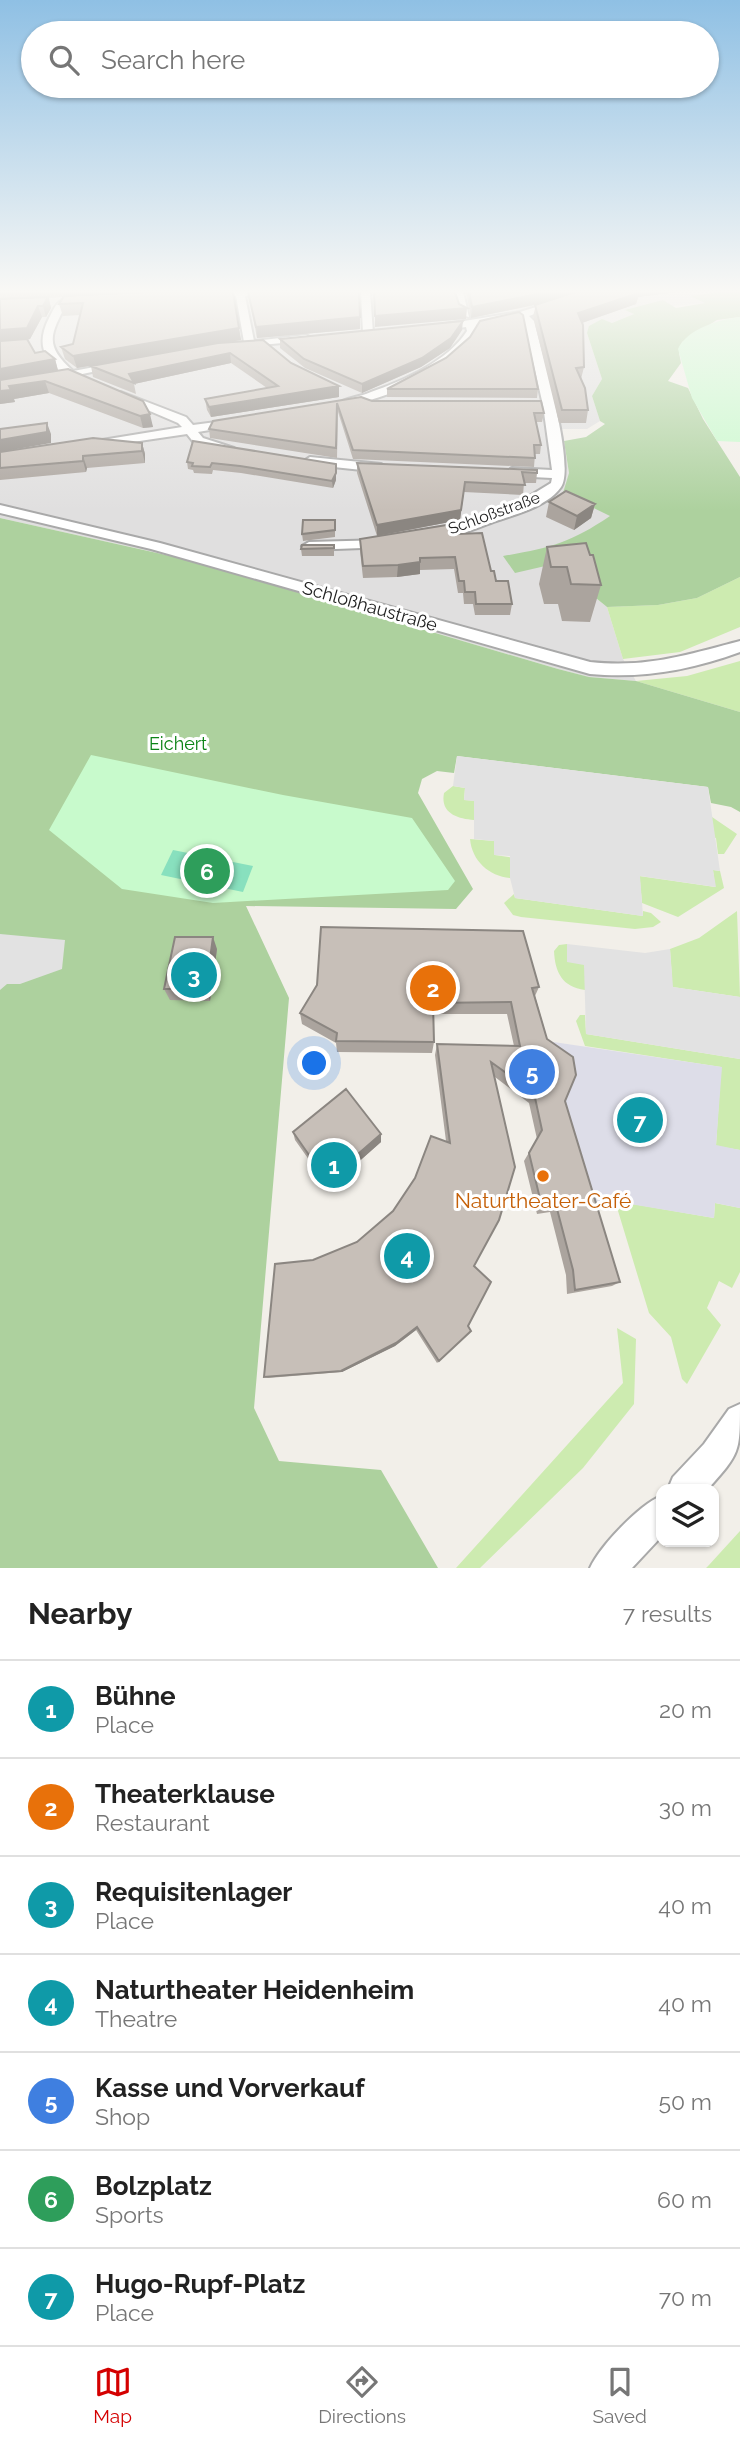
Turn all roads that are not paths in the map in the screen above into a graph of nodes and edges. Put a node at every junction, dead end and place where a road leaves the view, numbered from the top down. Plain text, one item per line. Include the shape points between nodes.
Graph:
1 (60, 365) edge
2 (119, 365) edge
3 (436, 365) edge
4 (535, 365) edge
5 (72, 374) junction
6 (90, 382) edge
7 (102, 387) edge
8 (0, 388) edge
9 (340, 392) edge
10 (360, 400) junction
11 (379, 406) edge
12 (328, 407) edge
13 (243, 421) edge
14 (190, 430) junction
15 (81, 447) edge
16 (245, 452) edge
17 (298, 460) edge
18 (391, 469) edge
19 (498, 472) edge
20 (560, 474) junction
21 (0, 509) edge
22 (306, 547) edge
23 (740, 646) edge
24 (740, 1420) edge
25 (690, 1484) edge
26 (656, 1518) edge
27 (608, 1568) edge

1 - 5 street
2 - 5 street
3 - 10 street
4 - 20 street via 540,404
5 - 6 street
5 - 8 street
7 - 14 street via 182,420
9 - 10 street
10 - 11 street
10 - 12 street
13 - 14 street
14 - 15 street
14 - 16 street via 204,443
17 - 18 street
19 - 20 street
20 - 22 street, Schloßstraße via 551,491 467,527 410,540
21 - 23 street, Schloßhaustraße via 155,546 590,668 670,669
24 - 25 street
26 - 27 street

